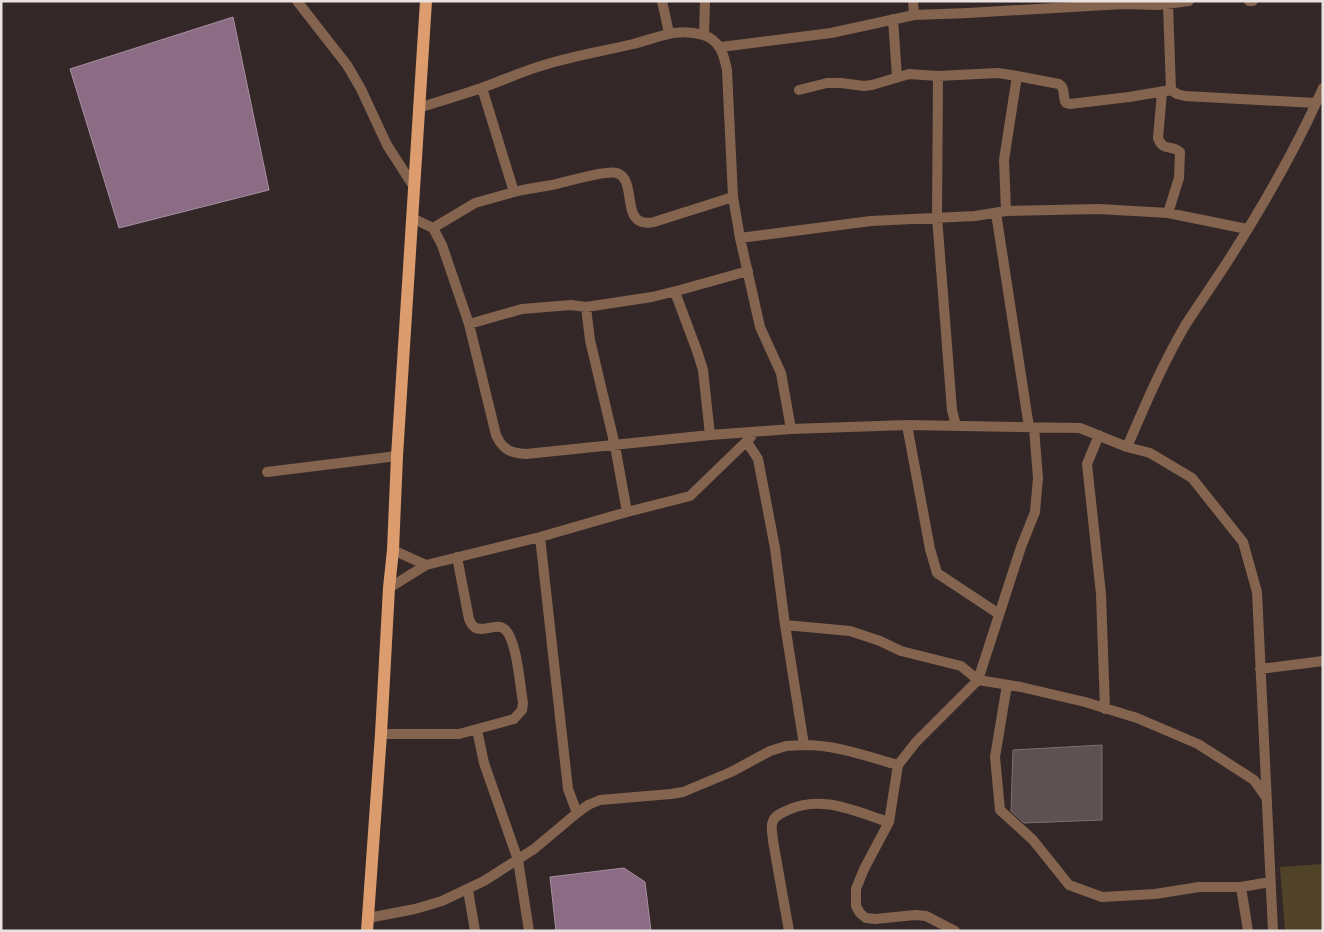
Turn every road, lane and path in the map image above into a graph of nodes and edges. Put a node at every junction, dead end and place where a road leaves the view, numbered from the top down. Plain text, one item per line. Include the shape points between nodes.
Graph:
1 (297, 1) edge
2 (426, 1) edge
3 (662, 1) edge
4 (705, 1) edge
5 (913, 1) edge
6 (1189, 1) edge
7 (1249, 1) edge
8 (1253, 1) edge
9 (1168, 4) junction
10 (1055, 5) edge
11 (914, 14) junction
12 (893, 19) junction
13 (669, 33) junction
14 (704, 35) junction
15 (721, 47) junction
16 (938, 76) junction
17 (1016, 76) junction
18 (897, 77) junction
19 (482, 88) junction
20 (1323, 88) edge
21 (798, 90) dead end
22 (1166, 91) junction
23 (1316, 103) junction
24 (418, 108) junction
25 (414, 187) junction
26 (514, 192) junction
27 (733, 197) junction
28 (1001, 212) junction
29 (1168, 212) junction
30 (412, 218) junction
31 (937, 218) junction
32 (433, 228) junction
33 (1247, 229) junction
34 (740, 238) junction
35 (748, 271) junction
36 (675, 292) junction
37 (586, 307) junction
38 (469, 324) junction
39 (907, 425) junction
40 (956, 426) junction
41 (1034, 428) junction
42 (790, 429) junction
43 (756, 432) junction
44 (1099, 435) junction
45 (710, 436) junction
46 (747, 442) junction
47 (615, 446) junction
48 (1127, 447) junction
49 (396, 456) junction
50 (267, 472) dead end
51 (627, 512) junction
52 (540, 537) junction
53 (393, 550) junction
54 (457, 557) junction
55 (426, 565) junction
56 (388, 588) junction
57 (999, 614) junction
58 (785, 625) junction
59 (1323, 661) edge
60 (1260, 670) junction
61 (978, 680) junction
62 (1006, 685) junction
63 (1106, 708) junction
64 (477, 730) junction
65 (381, 734) junction
66 (804, 745) junction
67 (898, 764) junction
68 (1266, 798) junction
69 (577, 813) junction
70 (890, 822) junction
71 (518, 860) junction
72 (1270, 882) junction
73 (1241, 887) junction
74 (468, 890) junction
75 (367, 924) edge
76 (475, 931) edge
77 (529, 931) edge
78 (789, 931) edge
79 (955, 931) edge
80 (1248, 931) edge
81 (1273, 931) edge

1 - 25 street via 347,64 387,145
2 - 24 main road
3 - 13 street
4 - 14 street
5 - 11 street
6 - 9 street
7 - 8 street
9 - 10 street
9 - 22 street
10 - 11 street
11 - 12 street
12 - 15 street via 831,33
12 - 18 street
13 - 14 street
13 - 19 street via 547,64
14 - 15 street
15 - 27 street via 727,70
16 - 17 street via 991,73
16 - 18 street via 909,74
16 - 31 street
17 - 22 street via 1059,84 1063,99 1070,104
17 - 28 street via 1004,160
18 - 21 street via 872,85 827,83
19 - 24 street
19 - 26 street
20 - 23 street
22 - 23 street via 1185,96
22 - 29 street via 1158,138 1160,144 1180,152 1179,178
23 - 33 street
24 - 25 main road
25 - 30 main road
26 - 27 street via 616,173 622,176 628,188 632,211 644,223
26 - 32 street via 474,203
27 - 34 street
28 - 29 street via 1099,208
28 - 31 street
28 - 41 street via 1029,427
29 - 33 street
30 - 32 street
30 - 49 main road
31 - 34 street via 871,221
31 - 40 street via 952,410
32 - 38 street
33 - 48 street via 1156,379
34 - 35 street
35 - 36 street
35 - 42 street via 760,327 781,374
36 - 37 street
36 - 45 street via 702,370
37 - 38 street via 530,308
37 - 47 street via 590,340
38 - 47 street via 500,445 516,454
39 - 40 street
39 - 42 street
39 - 57 street via 937,572
40 - 41 street
41 - 44 street via 1080,428
41 - 57 street via 1038,478 1035,512
42 - 43 street
43 - 45 street
43 - 46 street
44 - 48 street
44 - 63 street via 1087,464 1101,594
45 - 47 street
46 - 51 street via 690,496
46 - 58 street via 758,459
47 - 51 street
48 - 60 street via 1150,454 1192,478 1243,542 1257,592
49 - 50 street
49 - 53 main road
51 - 52 street
52 - 54 street
52 - 69 street via 568,790
53 - 55 street
53 - 56 main road
54 - 55 street
54 - 64 street via 472,626 498,626 509,634 523,703 522,710 514,718
55 - 56 street
56 - 65 main road
57 - 61 street
58 - 61 street via 850,631 901,651 961,666
58 - 66 street
59 - 60 street
60 - 68 street
61 - 62 street
61 - 67 street
62 - 63 street
62 - 73 street via 995,757 1000,810 1033,840 1070,885 1102,897 1199,887
63 - 68 street via 1198,744 1254,780
64 - 65 street via 459,734
64 - 71 street via 484,763
65 - 75 main road
66 - 67 street via 837,747
66 - 69 street via 770,751 683,792 600,800
67 - 70 street
68 - 72 street
69 - 71 street
70 - 78 street via 837,806 808,803 777,815 772,828
70 - 79 street via 856,889 856,906 860,913 875,919 926,916
71 - 74 street
71 - 77 street
72 - 73 street
72 - 81 street
73 - 80 street
74 - 75 street
74 - 76 street

